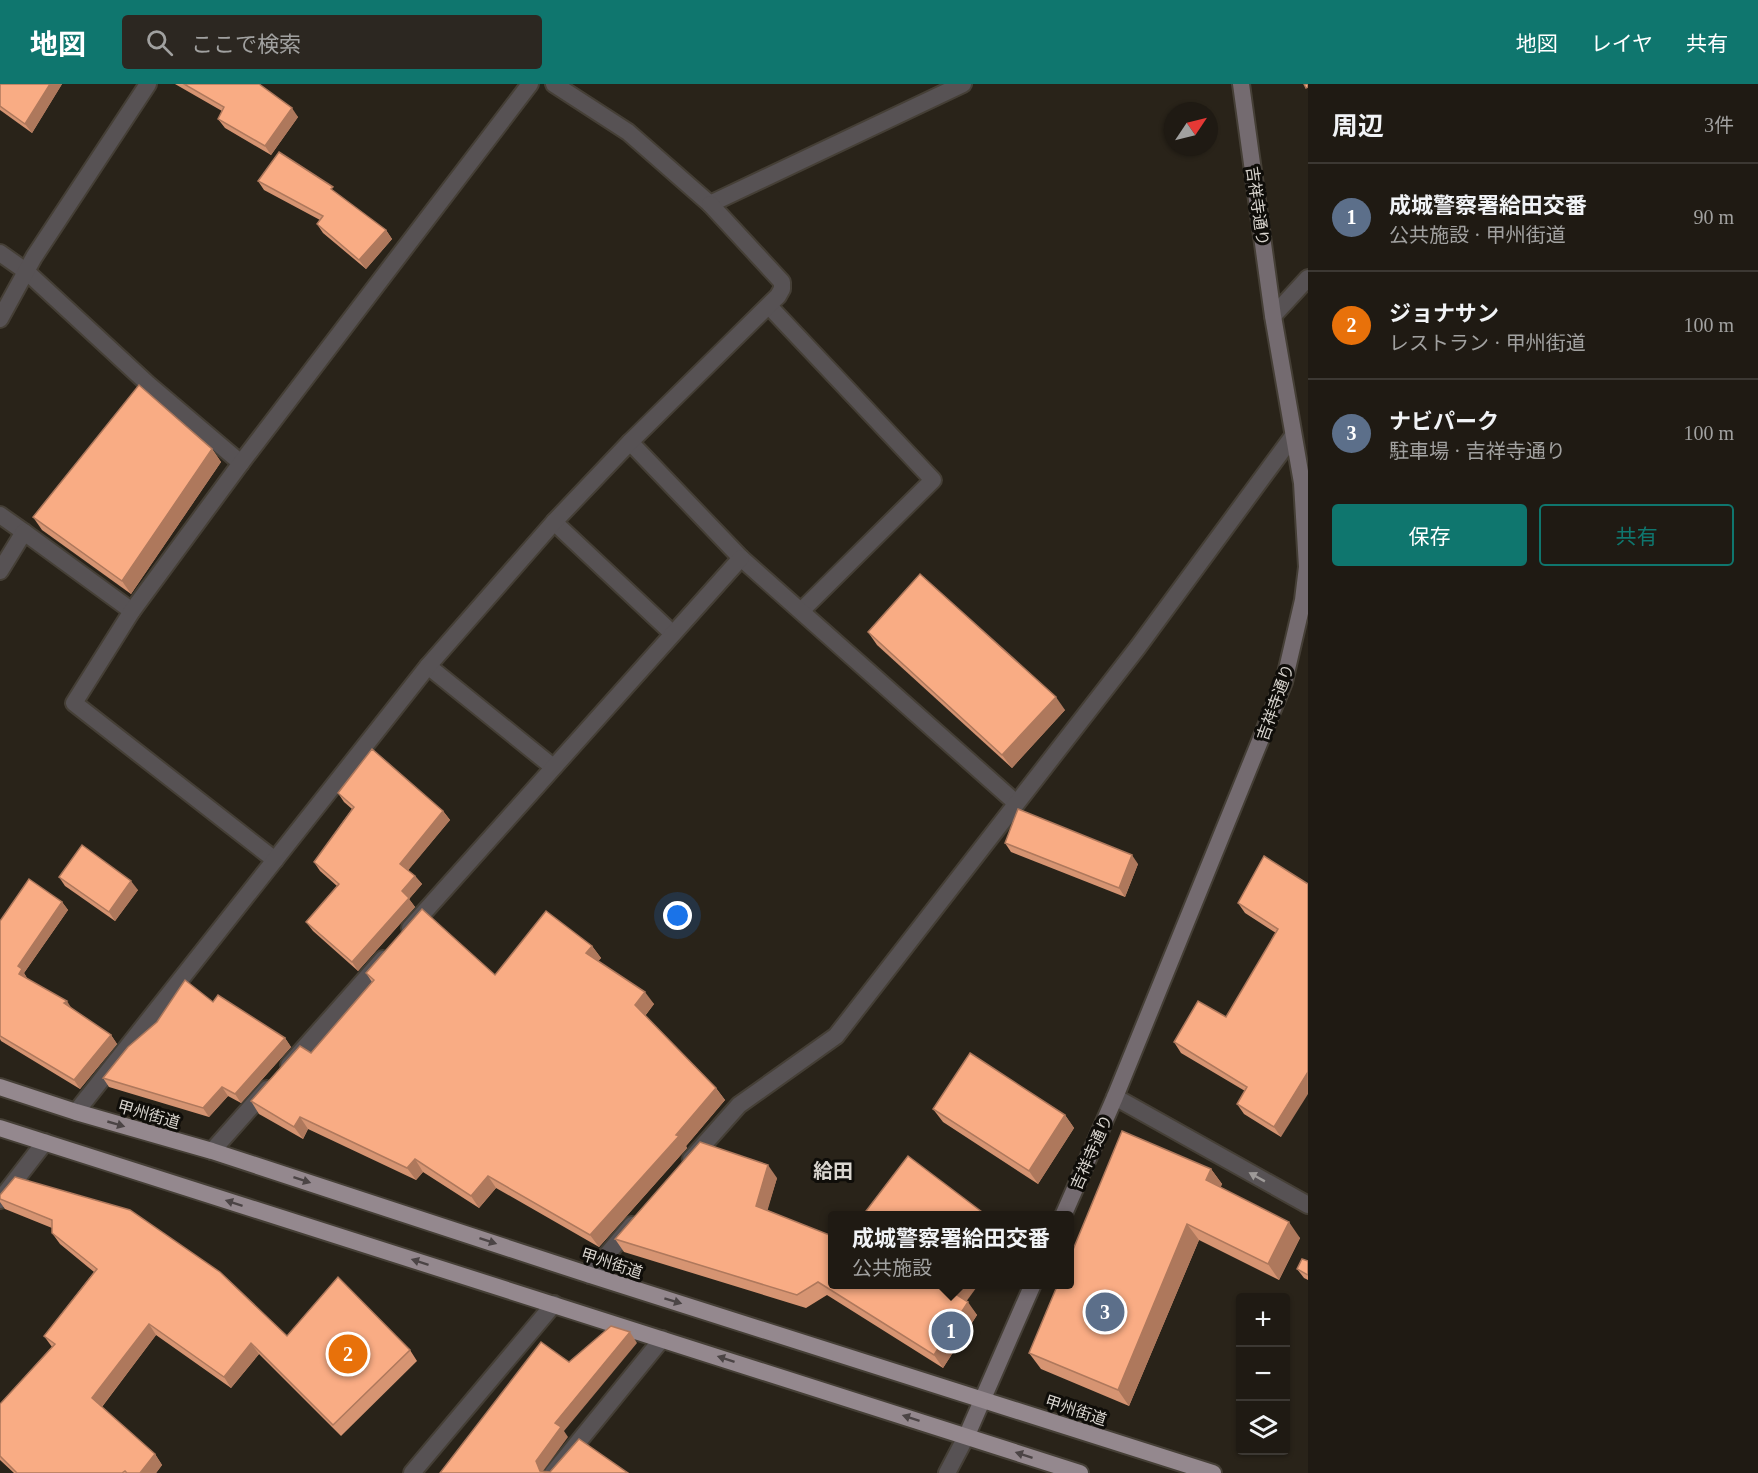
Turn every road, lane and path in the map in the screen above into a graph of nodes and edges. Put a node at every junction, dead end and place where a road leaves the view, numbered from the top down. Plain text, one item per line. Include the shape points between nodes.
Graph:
1 (148, 84) edge
2 (530, 84) edge
3 (554, 84) edge
4 (963, 84) edge
5 (1241, 84) edge
6 (710, 204) junction
7 (0, 254) edge
8 (27, 272) junction
9 (1308, 278) edge
10 (769, 306) junction
11 (1273, 316) junction
12 (0, 319) edge
13 (1293, 436) junction
14 (630, 442) junction
15 (241, 463) junction
16 (0, 515) edge
17 (554, 522) junction
18 (1307, 525) edge
19 (24, 532) junction
20 (741, 558) junction
21 (0, 571) edge
22 (132, 611) junction
23 (801, 611) junction
24 (672, 633) junction
25 (428, 666) junction
26 (553, 767) junction
27 (1015, 802) junction
28 (274, 860) junction
29 (0, 1088) edge
30 (1115, 1097) junction
31 (76, 1112) junction
32 (0, 1128) edge
33 (45, 1142) junction
34 (212, 1151) junction
35 (676, 1176) edge
36 (0, 1200) edge
37 (1308, 1205) edge
38 (645, 1211) edge
39 (1065, 1211) edge
40 (590, 1275) junction
41 (1031, 1289) edge
42 (554, 1304) junction
43 (662, 1339) junction
44 (983, 1399) junction
45 (967, 1435) junction
46 (412, 1473) edge
47 (553, 1473) edge
48 (947, 1473) edge
49 (1080, 1473) edge
50 (1214, 1473) edge

1 - 8 street
2 - 15 street
3 - 6 street via 628,132
4 - 6 street
5 - 11 main road, 吉祥寺通り
6 - 10 street via 782,282 782,289
7 - 8 street
8 - 12 street
8 - 15 street
9 - 11 street
10 - 14 street
10 - 23 street via 933,480
11 - 13 main road, 吉祥寺通り
13 - 18 main road, 吉祥寺通り
13 - 27 street via 1138,646
14 - 17 street
14 - 20 street
15 - 22 street
16 - 19 street
17 - 24 street
17 - 25 street
18 - 30 main road, 吉祥寺通り via 1303,600 1284,682
19 - 21 street
19 - 22 street
20 - 23 street
20 - 24 street
22 - 28 street via 74,703
23 - 27 street
24 - 26 street
25 - 26 street
25 - 28 street
26 - 34 street
27 - 35 street via 836,1036 739,1104
28 - 31 street
29 - 31 highway, 甲州街道
37 -> 30 street
30 - 39 main road, 吉祥寺通り
31 -> 34 highway, 甲州街道
32 - 33 highway
33 - 36 street
42 -> 33 highway
34 -> 40 highway, 甲州街道
38 - 40 street
40 -> 44 highway, 甲州街道
41 - 44 main road
42 - 43 highway
42 - 46 street
45 -> 43 highway
43 - 47 street
44 - 45 main road
44 - 50 highway, 甲州街道
45 - 48 street
49 -> 45 highway

